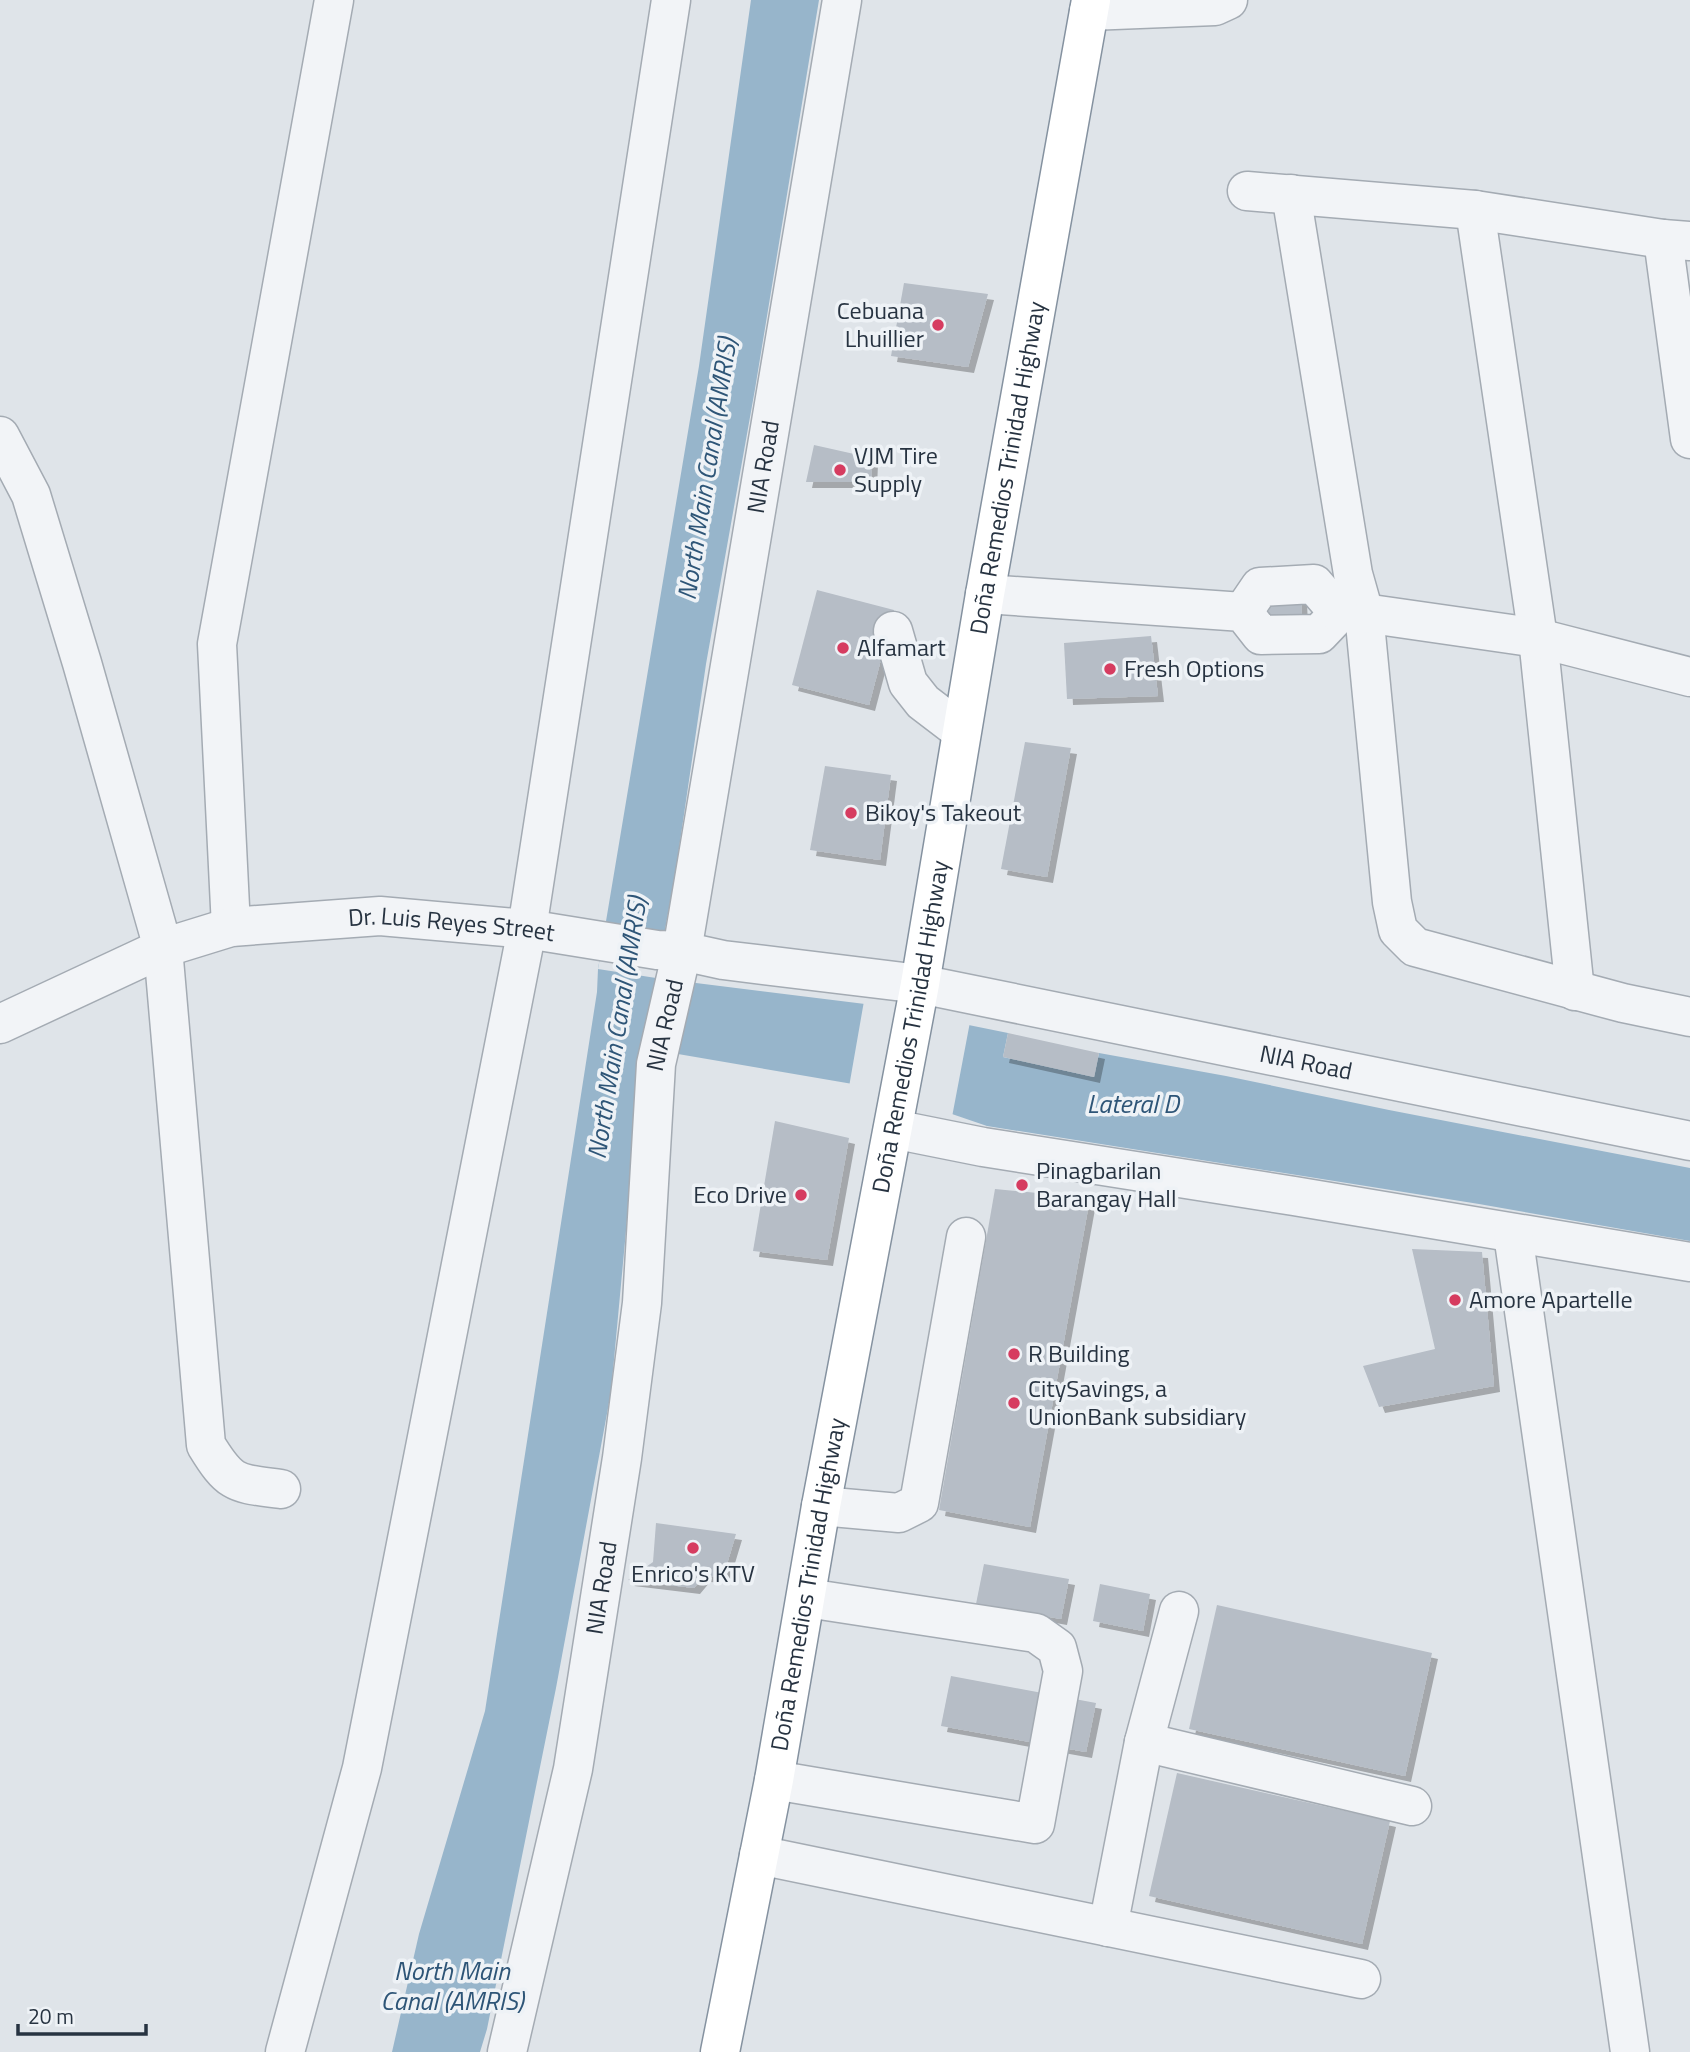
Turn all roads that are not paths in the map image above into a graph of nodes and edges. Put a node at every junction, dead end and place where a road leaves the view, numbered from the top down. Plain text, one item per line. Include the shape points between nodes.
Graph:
1 (334, 0) edge
2 (671, 0) edge
3 (842, 0) edge
4 (1228, 0) edge
5 (1090, 6) edge
6 (1247, 191) dead end
7 (1291, 194) junction
8 (1475, 210) junction
9 (1676, 240) edge
10 (0, 436) edge
11 (1690, 439) edge
12 (985, 594) junction
13 (1243, 612) junction
14 (1352, 613) junction
15 (893, 631) dead end
16 (1538, 638) junction
17 (1690, 677) edge
18 (961, 731) junction
19 (231, 927) junction
20 (527, 929) junction
21 (163, 948) junction
22 (654, 948) junction
23 (1575, 991) junction
24 (918, 997) junction
25 (1690, 1017) edge
26 (0, 1024) edge
27 (895, 1118) junction
28 (1690, 1141) edge
29 (1513, 1234) junction
30 (966, 1237) dead end
31 (1690, 1262) edge
32 (281, 1489) dead end
33 (821, 1506) junction
34 (807, 1598) junction
35 (1179, 1611) dead end
36 (1144, 1742) junction
37 (774, 1780) junction
38 (1412, 1806) dead end
39 (759, 1855) junction
40 (1108, 1927) junction
41 (1361, 1979) dead end
42 (285, 2052) edge
43 (507, 2052) edge
44 (720, 2052) edge
45 (1630, 2052) edge

1 - 19 street via 217,644
2 - 20 street
3 - 22 street, NIA Road
4 - 5 street via 1215,6
5 - 12 highway, Doña Remedios Trinidad Highway
6 - 7 street
7 - 8 street
7 - 14 street via 1353,574
8 - 9 street
8 - 16 street
9 - 11 street
10 - 21 street via 31,495
12 - 13 street
12 - 18 highway, Doña Remedios Trinidad Highway
13 - 14 street via 1261,635 1289,636 1319,634
13 - 14 street via 1260,587 1314,584
14 - 16 street
14 - 23 street via 1398,930 1415,947
15 - 18 street via 908,683 923,702
16 - 17 street
16 - 23 street
18 - 24 highway, Doña Remedios Trinidad Highway
19 - 20 street, Dr. Luis Reyes Street via 380,916
19 - 21 street, Dr. Luis Reyes Street
20 - 22 street, Dr. Luis Reyes Street
20 - 42 street via 362,1768
21 - 26 street, Dr. Luis Reyes Street
21 - 32 street via 206,1445 221,1470 241,1484
22 - 24 street, Dr. Luis Reyes Street
22 - 43 street, NIA Road via 656,1064 642,1303 622,1458 573,1769
23 - 25 street
24 - 27 highway, Doña Remedios Trinidad Highway
24 - 28 street, NIA Road
27 - 29 street via 983,1147
27 - 33 highway, Doña Remedios Trinidad Highway
29 - 31 street
29 - 45 street
30 - 33 street via 919,1503 899,1513
33 - 34 highway, Doña Remedios Trinidad Highway
34 - 37 highway, Doña Remedios Trinidad Highway
34 - 37 street via 1036,1633 1057,1648 1063,1671 1035,1824
35 - 36 street
36 - 38 street
36 - 40 street
37 - 39 highway, Doña Remedios Trinidad Highway
39 - 40 street
39 - 44 highway, Doña Remedios Trinidad Highway
40 - 41 street

